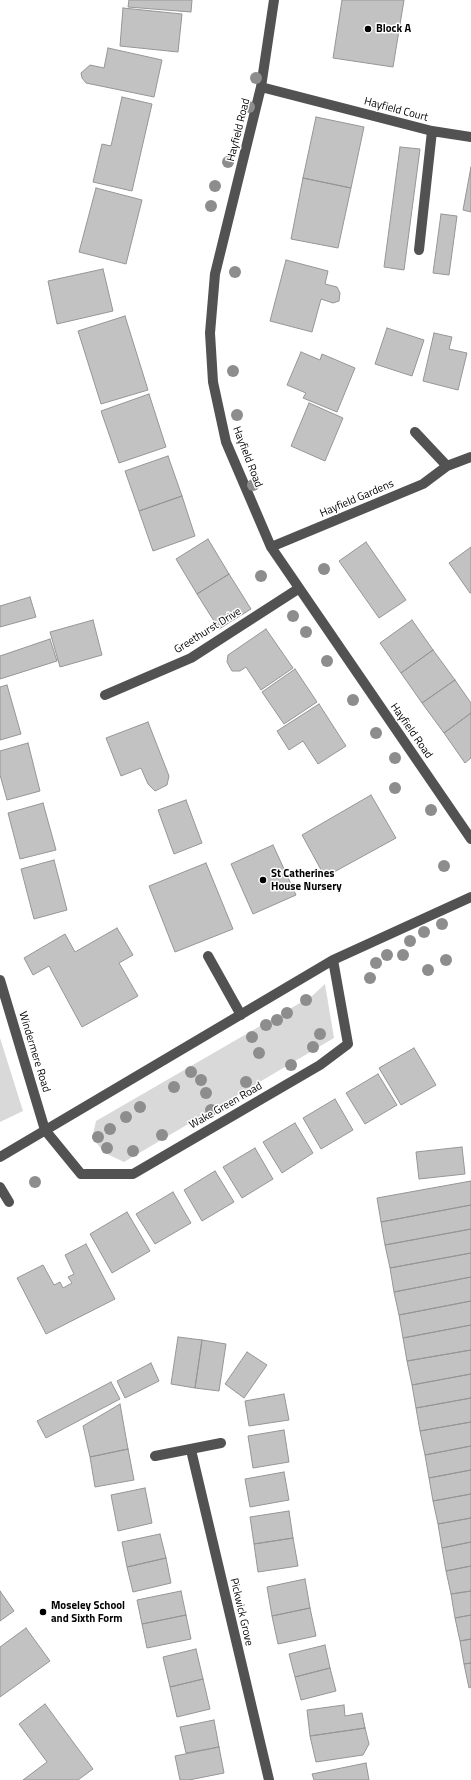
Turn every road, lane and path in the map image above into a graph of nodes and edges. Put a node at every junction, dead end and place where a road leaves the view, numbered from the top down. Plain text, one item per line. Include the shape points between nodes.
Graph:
1 (274, 0) edge
2 (261, 87) junction
3 (432, 131) junction
4 (471, 137) edge
5 (419, 250) dead end
6 (416, 432) dead end
7 (471, 457) edge
8 (447, 466) junction
9 (271, 547) junction
10 (298, 589) junction
11 (105, 695) dead end
12 (471, 840) edge
13 (471, 897) edge
14 (208, 956) dead end
15 (333, 960) junction
16 (0, 980) edge
17 (241, 1015) junction
18 (45, 1130) junction
19 (0, 1157) edge
20 (0, 1187) edge
21 (9, 1202) dead end
22 (221, 1443) dead end
23 (191, 1450) junction
24 (155, 1456) dead end
25 (269, 1780) edge

1 - 2 street, Hayfield Road
2 - 3 street, Hayfield Court
2 - 9 street, Hayfield Road via 215,274 210,332 213,382 226,442
3 - 4 street
3 - 5 street, Hayfield Court
6 - 8 street
7 - 8 street, Hayfield Gardens
8 - 9 street, Hayfield Gardens via 423,484
9 - 10 street, Hayfield Road
10 - 11 street, Greethurst Drive via 191,658
10 - 12 street, Hayfield Road
13 - 15 street
14 - 17 street
15 - 17 street
15 - 18 street, Wake Green Road via 348,1044 320,1065 132,1174 82,1174
16 - 18 street, Windermere Road
17 - 18 street
18 - 19 street
20 - 21 street
22 - 23 street
23 - 24 street
23 - 25 street, Pickwick Grove

